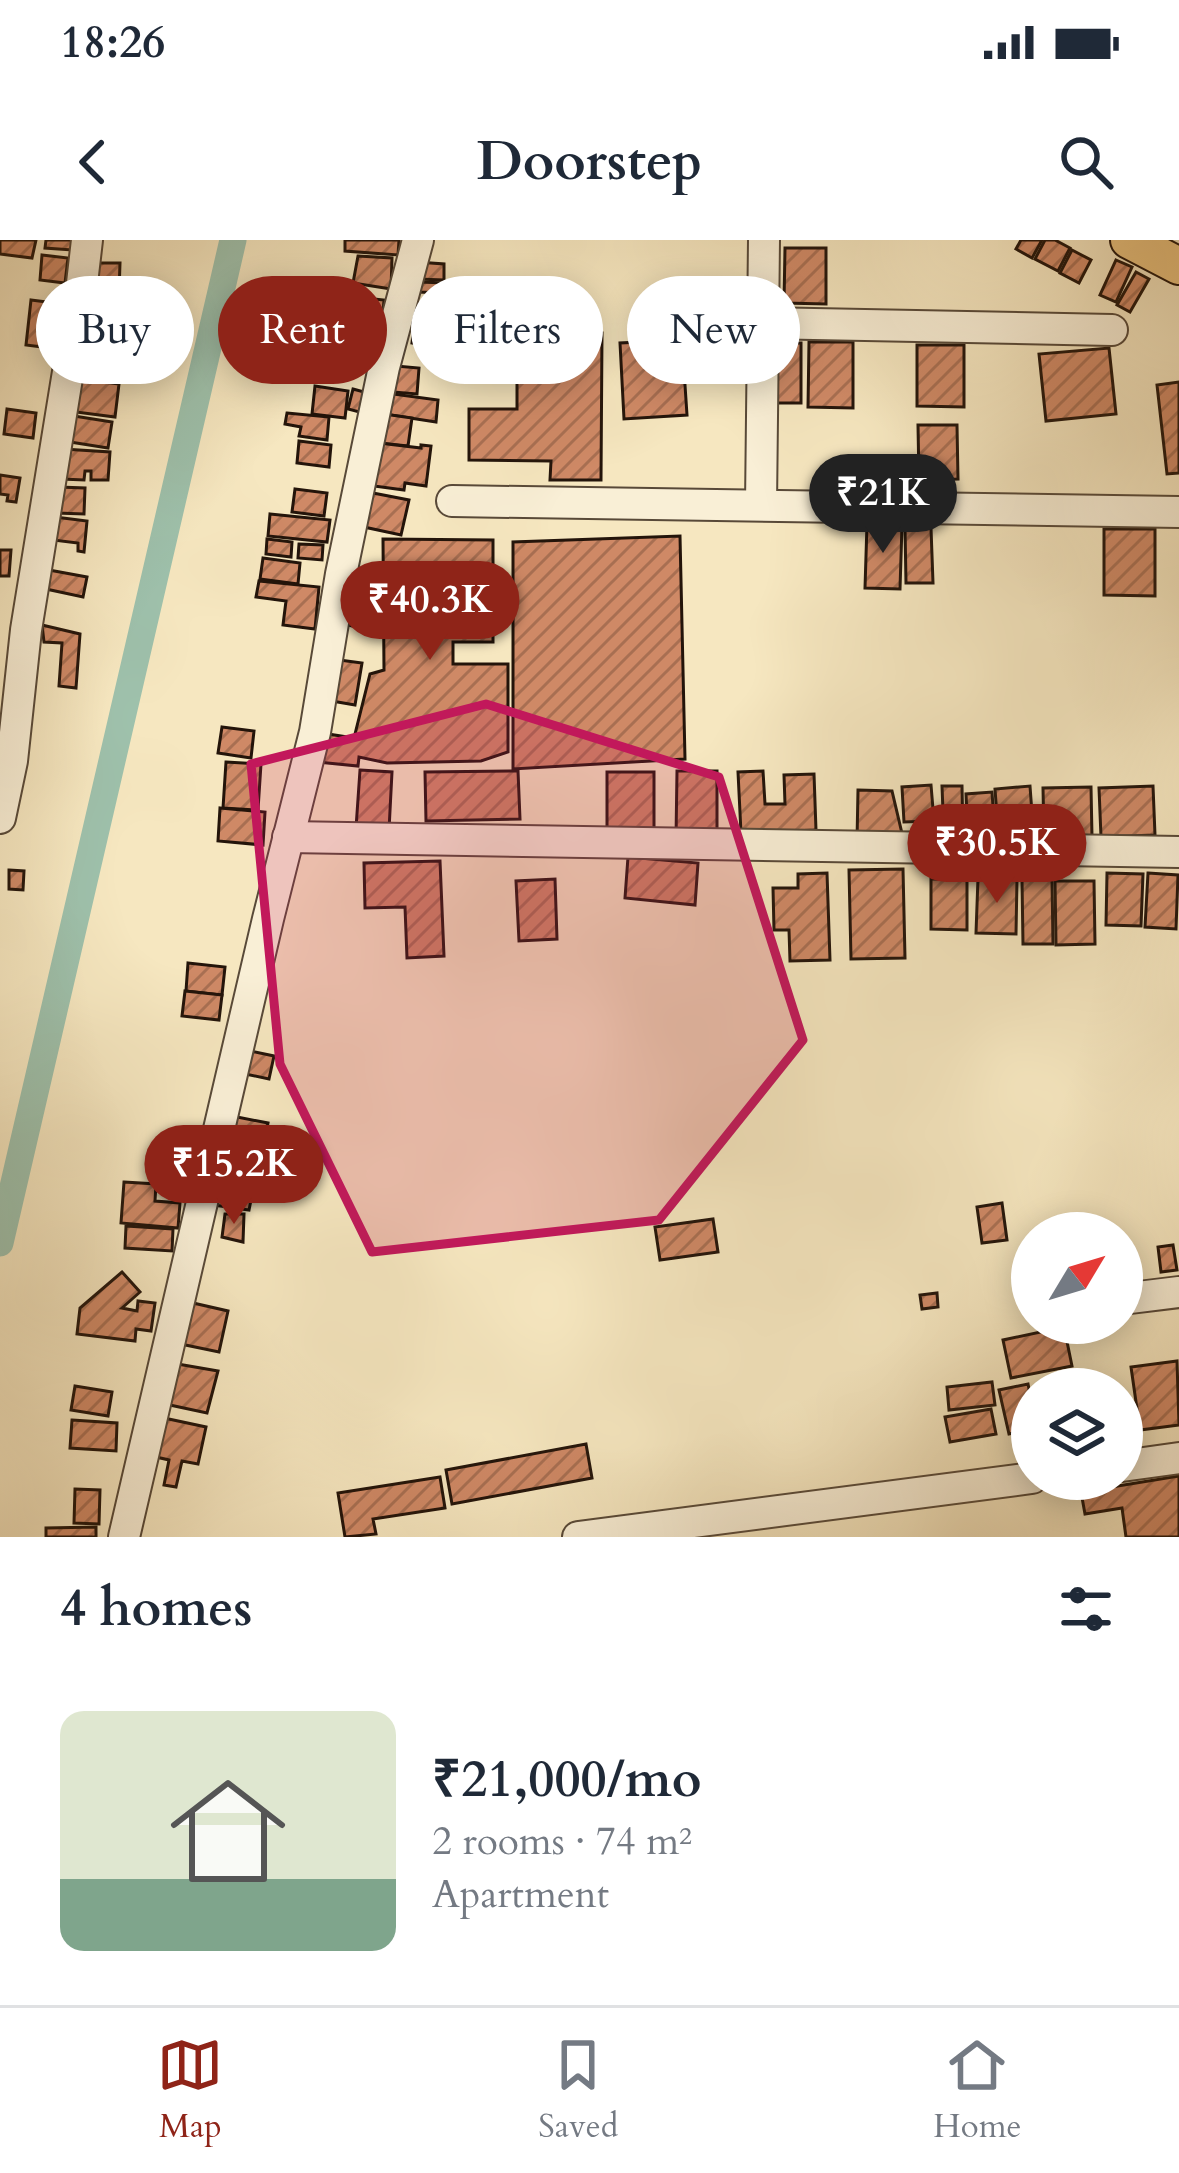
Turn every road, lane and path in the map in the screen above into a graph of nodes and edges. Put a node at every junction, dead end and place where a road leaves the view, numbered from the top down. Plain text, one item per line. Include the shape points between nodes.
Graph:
1 (87, 240) edge
2 (418, 240) edge
3 (764, 240) edge
4 (1129, 240) edge
5 (1179, 266) edge
6 (764, 276) edge
7 (800, 323) edge
8 (1112, 330) dead end
9 (762, 384) edge
10 (452, 501) dead end
11 (761, 505) junction
12 (1179, 512) edge
13 (0, 818) edge
14 (288, 837) junction
15 (1179, 852) edge
16 (1179, 1292) edge
17 (1143, 1296) edge
18 (1179, 1458) edge
19 (1143, 1463) edge
20 (1011, 1481) edge
21 (124, 1537) edge
22 (578, 1537) edge

1 - 13 street
2 - 14 street via 384,367
3 - 6 street
4 - 5 main road
7 - 8 street
9 - 11 street
10 - 11 street
11 - 12 street
14 - 15 street
14 - 21 street
16 - 17 street
18 - 19 street
20 - 22 street

